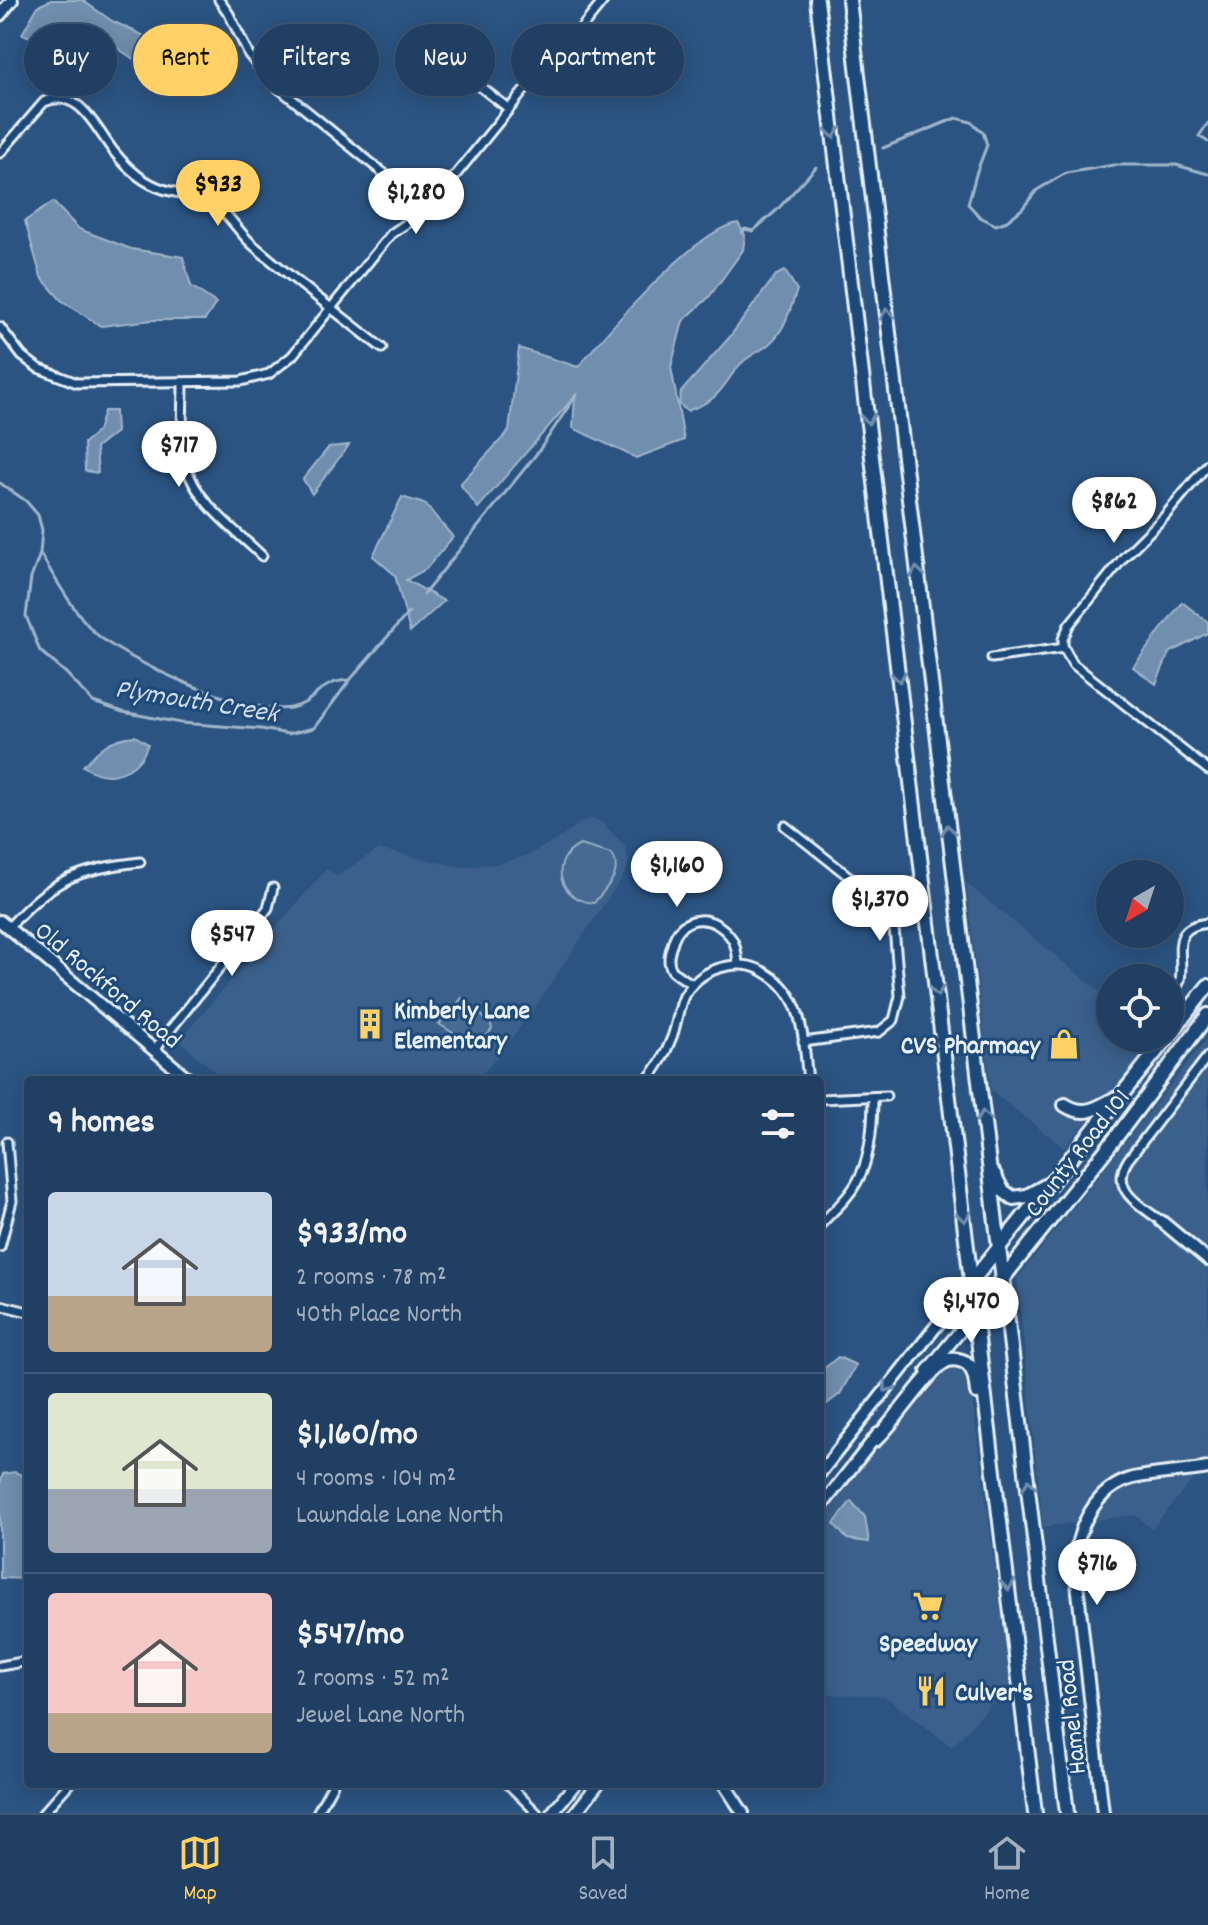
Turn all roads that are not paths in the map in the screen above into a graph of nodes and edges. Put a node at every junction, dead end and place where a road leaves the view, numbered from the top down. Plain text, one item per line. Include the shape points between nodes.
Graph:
1 (12, 0) edge
2 (219, 0) edge
3 (817, 0) edge
4 (849, 0) edge
5 (599, 2) edge
6 (0, 15) edge
7 (492, 96) edge
8 (509, 109) junction
9 (0, 153) edge
10 (428, 209) junction
11 (331, 307) junction
12 (0, 327) edge
13 (382, 348) dead end
14 (183, 383) junction
15 (1208, 464) edge
16 (262, 556) dead end
17 (1064, 647) junction
18 (992, 658) dead end
19 (1208, 770) edge
20 (785, 826) dead end
21 (140, 862) dead end
22 (273, 888) dead end
23 (1208, 923) edge
24 (4, 925) edge
25 (738, 964) junction
26 (1181, 964) edge
27 (693, 984) junction
28 (1208, 986) edge
29 (1208, 1015) edge
30 (1184, 1016) edge
31 (803, 1042) junction
32 (154, 1050) junction
33 (1155, 1052) edge
34 (1208, 1056) edge
35 (185, 1076) edge
36 (650, 1076) edge
37 (807, 1076) edge
38 (886, 1096) dead end
39 (1121, 1096) junction
40 (873, 1097) junction
41 (824, 1099) edge
42 (1065, 1105) dead end
43 (7, 1142) dead end
44 (989, 1164) junction
45 (1053, 1181) junction
46 (824, 1221) edge
47 (1161, 1221) joint
48 (0, 1247) edge
49 (999, 1249) junction
50 (1208, 1260) edge
51 (1003, 1280) junction
52 (972, 1281) junction
53 (0, 1305) edge
54 (24, 1311) edge
55 (975, 1313) junction
56 (875, 1440) junction
57 (824, 1468) edge
58 (1208, 1468) edge
59 (996, 1484) junction
60 (824, 1503) edge
61 (24, 1662) edge
62 (0, 1666) edge
63 (65, 1788) edge
64 (331, 1788) edge
65 (512, 1788) edge
66 (572, 1788) edge
67 (595, 1788) edge
68 (727, 1788) edge
69 (43, 1813) edge
70 (317, 1813) edge
71 (537, 1813) edge
72 (552, 1813) edge
73 (575, 1813) edge
74 (743, 1813) edge
75 (1035, 1813) edge
76 (1067, 1813) edge
77 (1103, 1813) edge

1 - 6 street
2 - 10 street via 249,55 271,82
3 -> 52 main road
44 -> 4 main road
5 - 8 street
7 - 8 street
8 - 10 street
9 - 11 street via 44,102 69,99 144,180 218,207 253,245
10 - 11 street via 391,234
11 - 13 street
11 - 14 street via 292,356 269,374 241,381
12 - 14 street via 22,356 57,377 97,384
14 - 16 street via 184,451 191,479
15 - 17 street via 1069,625
17 - 18 street
17 - 19 street via 1073,664
20 - 31 street via 884,909 894,928 899,982 894,1020 879,1032
21 - 24 street via 87,870 58,883
22 - 32 street via 268,908
23 - 26 street via 1188,929 1180,940
24 - 32 street, Old Rockford Road
25 - 27 street via 717,968
25 - 27 street via 731,938 717,925 687,921 677,929 668,959 673,970
25 - 31 street via 762,970 788,992
27 - 36 street
28 - 30 main road, County Road 101
29 - 51 main road, County Road 101
31 - 37 street
32 - 35 street, Old Rockford Road
33 - 39 main road, County Road 101
34 - 47 street, County Road 101 via 1121,1173 1127,1196
38 - 40 street
39 - 42 main road via 1086,1113
39 - 45 main road, County Road 101
40 - 41 street
40 - 46 street via 873,1123 859,1180
43 - 48 street via 12,1201
44 - 45 main road via 1002,1190 1013,1198
44 - 49 main road
45 - 49 main road, County Road 101
47 - 50 street
49 - 51 main road
49 - 52 main road, County Road 101
51 - 55 main road, County Road 101
76 -> 51 main road
52 - 55 main road
52 -> 57 street
53 - 54 street
55 - 56 street
55 - 59 main road
56 - 59 main road via 946,1360 964,1361 973,1373
56 - 60 street
58 - 77 street, Hamel Road via 1130,1479 1095,1504 1081,1527 1076,1545 1078,1597
59 -> 75 main road
61 - 62 street
63 - 69 street
64 - 70 street
65 - 71 street
66 - 72 street
67 - 73 street
68 - 74 street

